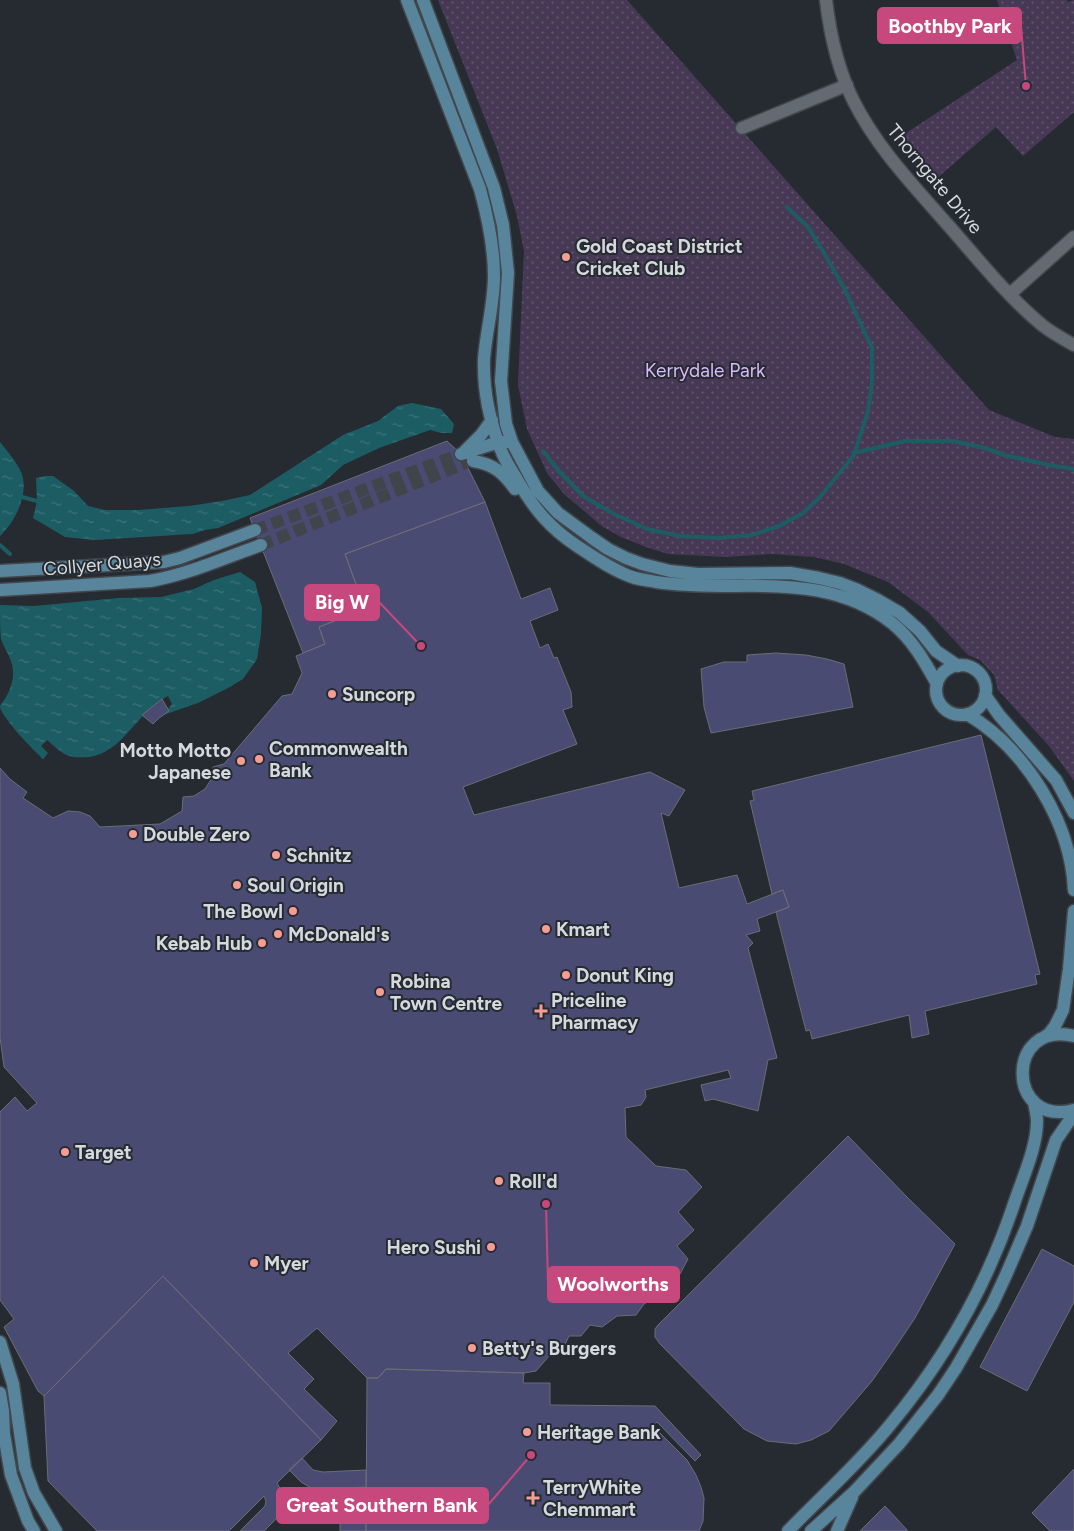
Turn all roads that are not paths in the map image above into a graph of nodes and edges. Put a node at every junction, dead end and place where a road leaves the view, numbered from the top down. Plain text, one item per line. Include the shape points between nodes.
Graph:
1 (407, 0) edge
2 (423, 0) edge
3 (826, 0) edge
4 (847, 85) junction
5 (742, 128) dead end
6 (1074, 237) edge
7 (1010, 294) junction
8 (1074, 345) edge
9 (492, 420) junction
10 (512, 442) junction
11 (500, 446) junction
12 (466, 459) junction
13 (528, 499) junction
14 (255, 530) tunnel mouth
15 (261, 544) tunnel mouth
16 (0, 571) edge
17 (0, 590) edge
18 (958, 666) junction
19 (937, 684) junction
20 (986, 695) junction
21 (967, 714) junction
22 (1074, 813) edge
23 (1074, 890) edge
24 (1074, 911) edge
25 (1074, 1036) edge
26 (1041, 1039) junction
27 (1034, 1102) junction
28 (1074, 1112) edge
29 (0, 1342) edge
30 (0, 1394) edge
31 (854, 1492) junction
32 (794, 1529) edge
33 (34, 1531) edge
34 (56, 1531) edge
35 (811, 1531) edge
36 (837, 1531) edge

1 - 9 street via 480,189 490,229 493,290 484,376
2 - 10 street via 494,188 503,225 508,273 501,381 506,424
3 - 4 street, Thorngate Drive via 837,59
4 - 5 street
4 - 7 street, Thorngate Drive via 862,117 890,158
6 - 7 street
7 - 8 street, Thorngate Drive via 1043,325
9 - 11 street
9 - 12 street
10 - 11 street
10 - 18 street via 538,491 558,513 608,549 656,568 688,573 790,573 840,583 900,613 936,651
11 - 12 street
11 - 13 street
12 - 13 street via 496,468 519,495
13 - 19 street via 560,534 634,578 689,586 799,587 831,593 862,605 902,633 919,652
14 - 16 street, Collyer Quays via 164,562
15 - 17 street, Collyer Quays via 169,578
18 - 19 street via 945,672
18 - 20 street via 973,668 979,673 984,680
19 - 21 street via 938,697 944,708 956,714
20 - 21 street via 979,707
20 - 22 street via 999,715 1056,780
21 - 23 street via 1005,744 1043,792 1067,844
24 - 26 street via 1063,1010 1049,1034
25 - 26 street via 1051,1035
26 - 27 street via 1025,1057 1022,1067 1024,1088
27 - 28 street via 1055,1112
27 - 32 street via 1035,1136 1009,1220 976,1295 951,1341 890,1425
28 - 31 street via 1056,1140 1023,1234 976,1335 900,1444
29 - 34 street via 13,1384 25,1468 34,1493
30 - 33 street via 11,1475
31 - 35 street
31 - 36 street

